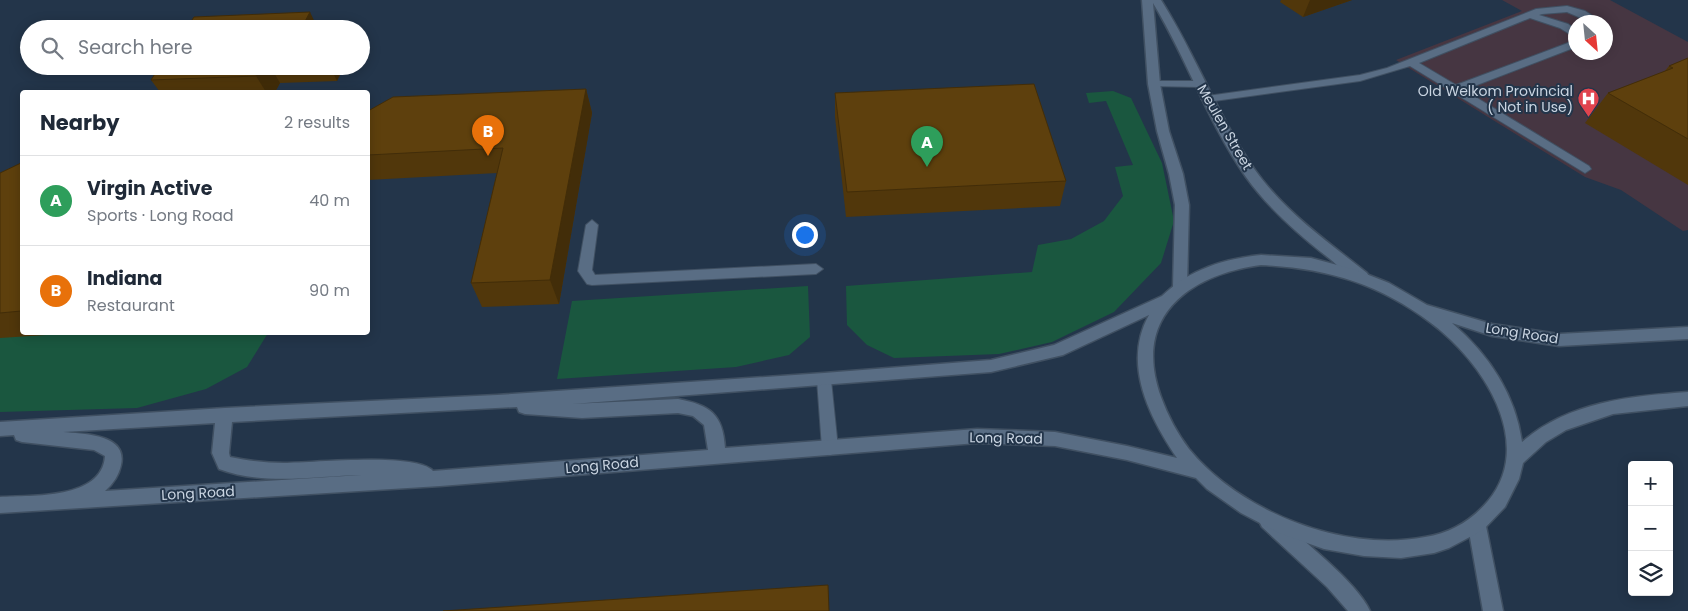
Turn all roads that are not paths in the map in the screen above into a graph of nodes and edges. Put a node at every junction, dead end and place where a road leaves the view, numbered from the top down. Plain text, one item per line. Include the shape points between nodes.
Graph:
1 (1147, 0) edge
2 (1156, 0) edge
3 (1530, 15) junction
4 (1584, 15) edge
5 (1568, 29) edge
6 (1568, 46) edge
7 (1412, 63) junction
8 (1154, 84) junction
9 (1199, 84) junction
10 (1457, 89) junction
11 (1208, 99) junction
12 (1585, 169) dead end
13 (592, 225) dead end
14 (816, 269) dead end
15 (1362, 277) junction
16 (1180, 287) junction
17 (1166, 300) junction
18 (1418, 306) junction
19 (1688, 333) edge
20 (824, 380) junction
21 (1688, 399) edge
22 (497, 402) junction
23 (225, 415) junction
24 (0, 431) edge
25 (830, 448) junction
26 (717, 456) junction
27 (1515, 459) junction
28 (1201, 472) junction
29 (440, 478) junction
30 (70, 501) junction
31 (0, 505) edge
32 (1264, 518) junction
33 (1476, 526) junction
34 (1360, 611) edge
35 (1494, 611) edge

1 - 8 street
2 - 9 street, Meulen Street via 1182,43
3 - 4 lane via 1567,9
3 - 5 lane
3 - 7 lane
6 - 10 lane
7 - 10 lane
7 - 11 lane via 1360,78
8 - 9 lane
8 - 16 street via 1182,205
9 - 11 street, Meulen Street
10 - 12 lane
11 - 15 street, Meulen Street via 1258,182 1302,227
13 - 14 lane via 585,271 592,280
15 - 16 street via 1292,261 1261,260 1221,267
15 - 18 street
16 - 17 street
17 - 20 street via 1057,351 991,366
17 - 28 street via 1147,337 1144,367 1160,419 1177,446
18 - 19 street, Long Road via 1492,330 1559,340
18 - 27 street via 1458,337 1495,384 1507,408 1514,434
20 - 22 street
20 - 25 lane
21 - 27 street via 1614,407 1578,417 1544,434
22 - 23 street
22 - 26 street via 542,410 692,408 710,418
23 - 24 street
23 - 29 street via 220,452 225,464 262,470 355,466 403,468
24 - 30 street via 96,443 114,452 114,466 103,483
25 - 26 street, Long Road
25 - 28 street, Long Road via 977,436 1055,439
26 - 29 street, Long Road
27 - 33 street via 1509,484 1497,506
28 - 32 street
29 - 30 street, Long Road
30 - 31 street, Long Road
32 - 33 street via 1311,538 1342,546 1383,550 1417,548 1452,540
32 - 34 street via 1334,581
33 - 35 street

